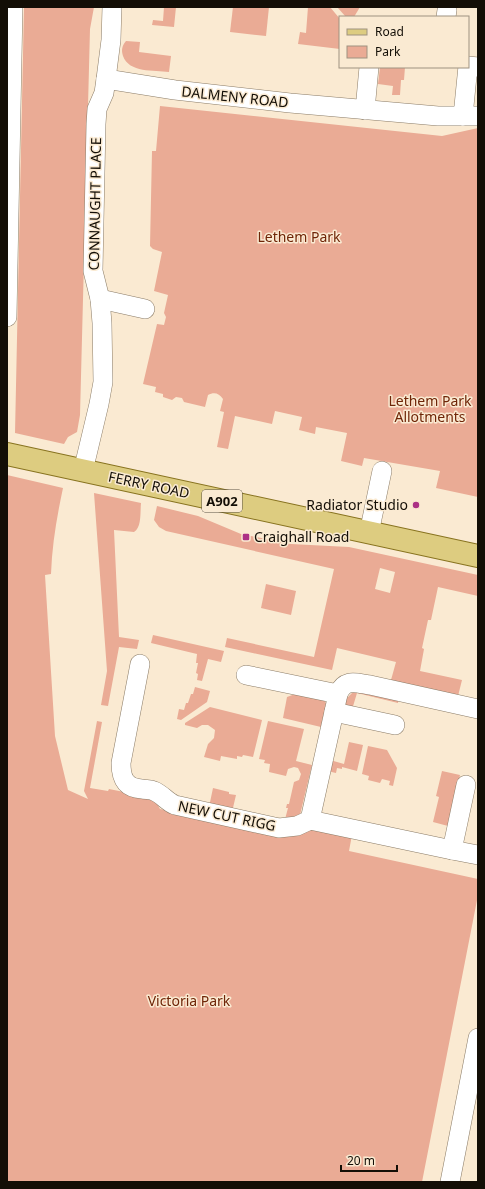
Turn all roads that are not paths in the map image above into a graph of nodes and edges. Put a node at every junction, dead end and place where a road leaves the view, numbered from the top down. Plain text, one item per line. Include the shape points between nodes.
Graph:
1 (13, 7) edge
2 (112, 7) edge
3 (369, 68) edge
4 (468, 68) edge
5 (9, 71) edge
6 (106, 79) junction
7 (365, 110) junction
8 (470, 116) edge
9 (100, 299) junction
10 (145, 309) dead end
11 (7, 317) edge
12 (7, 454) edge
13 (79, 470) junction
14 (382, 471) dead end
15 (369, 532) junction
16 (478, 556) edge
17 (140, 664) dead end
18 (246, 675) dead end
19 (336, 703) junction
20 (478, 709) edge
21 (395, 725) dead end
22 (466, 785) dead end
23 (310, 820) junction
24 (452, 850) junction
25 (478, 855) edge
26 (478, 1038) edge
27 (450, 1182) edge

1 - 5 street
2 - 6 street, CONNAUGHT PLACE
3 - 7 street
4 - 8 street, DALMENY ROAD
5 - 11 street
6 - 7 street, DALMENY ROAD via 197,93
6 - 9 street, CONNAUGHT PLACE via 96,124 93,271
7 - 8 street, DALMENY ROAD
9 - 10 street
9 - 13 street, CONNAUGHT PLACE via 103,382
12 - 13 main road, FERRY ROAD / A902
13 - 15 main road, FERRY ROAD / A902
14 - 15 street
15 - 16 main road, FERRY ROAD / A902
17 - 23 street, NEW CUT RIGG via 121,763 124,781 135,788 153,790 175,805 279,828 297,826
18 - 19 street
19 - 20 street via 340,688 352,683
19 - 21 street
19 - 23 street
22 - 24 street
23 - 24 street
24 - 25 street
26 - 27 street

